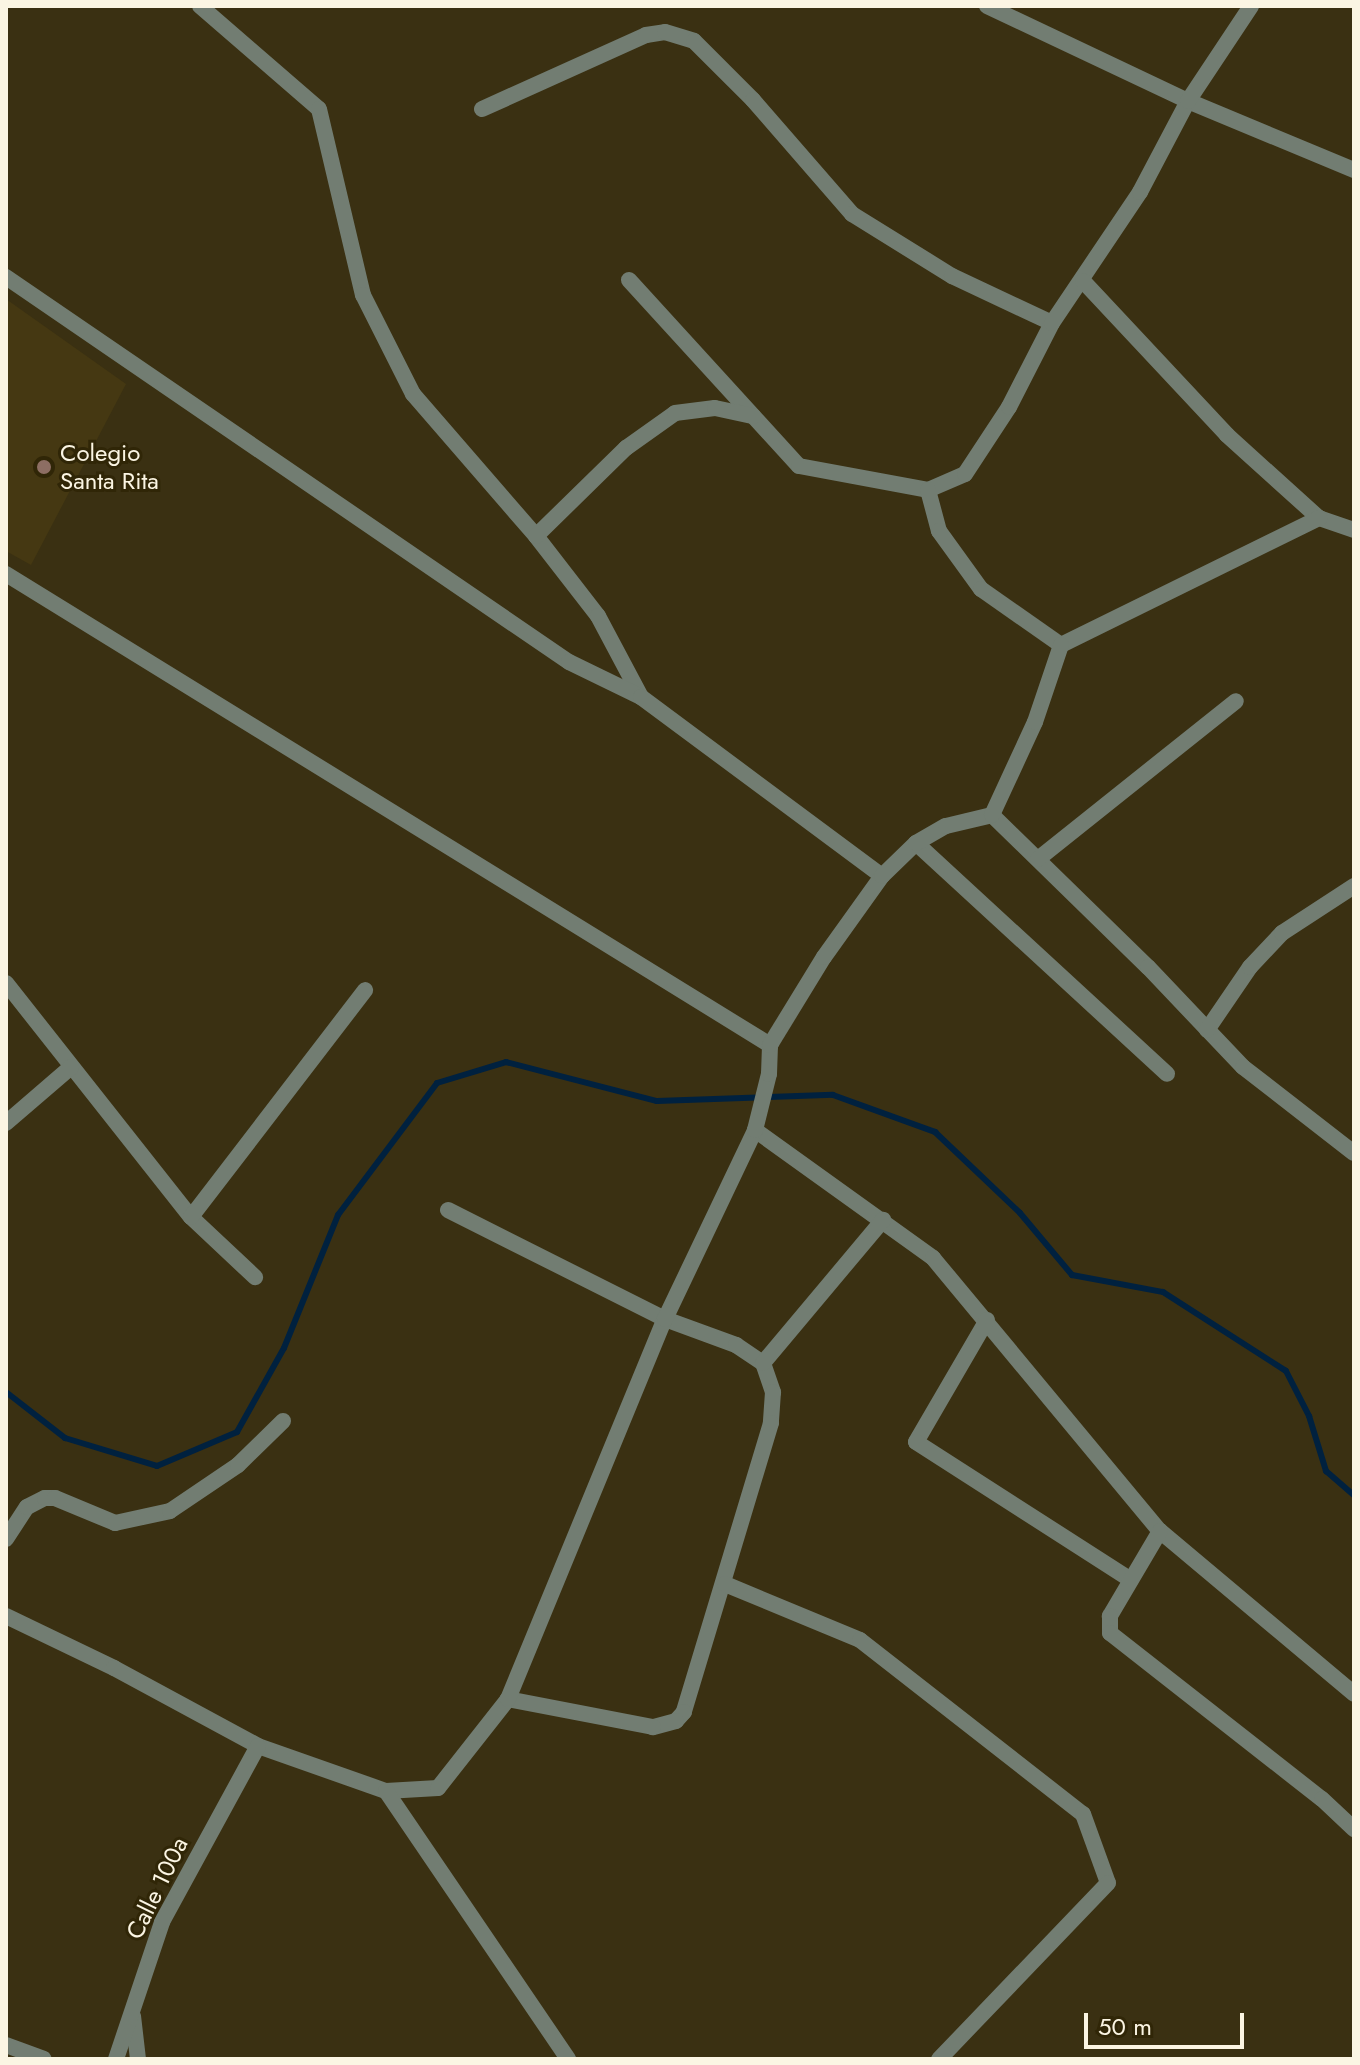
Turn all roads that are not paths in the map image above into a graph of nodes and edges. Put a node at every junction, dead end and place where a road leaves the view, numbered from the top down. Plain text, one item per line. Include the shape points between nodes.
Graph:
1 (987, 6) edge
2 (1251, 6) edge
3 (205, 8) edge
4 (1188, 101) junction
5 (482, 109) dead end
6 (1354, 170) edge
7 (6, 277) edge
8 (629, 280) dead end
9 (1083, 281) junction
10 (1052, 323) junction
11 (753, 416) junction
12 (928, 490) junction
13 (1319, 518) junction
14 (1354, 530) edge
15 (536, 536) junction
16 (6, 574) edge
17 (1061, 645) junction
18 (641, 697) junction
19 (1236, 701) dead end
20 (992, 815) junction
21 (916, 843) junction
22 (1038, 859) junction
23 (882, 876) junction
24 (1354, 886) edge
25 (6, 983) edge
26 (365, 990) dead end
27 (1207, 1030) junction
28 (770, 1045) junction
29 (71, 1067) junction
30 (1167, 1074) dead end
31 (6, 1123) edge
32 (757, 1123) junction
33 (1354, 1153) edge
34 (448, 1210) dead end
35 (191, 1217) junction
36 (883, 1220) junction
37 (255, 1277) dead end
38 (665, 1319) junction
39 (987, 1320) junction
40 (763, 1363) junction
41 (283, 1421) dead end
42 (1160, 1531) junction
43 (6, 1539) edge
44 (1131, 1580) junction
45 (725, 1584) junction
46 (6, 1616) edge
47 (1354, 1694) edge
48 (508, 1699) junction
49 (258, 1746) junction
50 (386, 1791) junction
51 (1354, 1829) edge
52 (132, 2010) junction
53 (6, 2045) edge
54 (563, 2057) edge
55 (44, 2059) edge
56 (116, 2059) edge
57 (138, 2059) edge
58 (939, 2059) edge

1 - 4 street
2 - 4 street
3 - 15 street via 319,109 363,295 413,394
4 - 6 street
4 - 9 street via 1140,192
5 - 10 street via 646,35 665,32 694,41 852,214 952,276
7 - 18 street via 569,662
8 - 11 street
9 - 10 street
9 - 13 street via 1227,435
10 - 12 street via 1009,407 965,474
11 - 12 street via 799,466
11 - 15 street via 715,408 675,413 626,448
12 - 17 street via 939,531 981,589
13 - 14 street
13 - 17 street
15 - 18 street via 598,616
16 - 28 street
17 - 20 street via 1035,722
18 - 23 street
19 - 22 street
20 - 21 street via 946,826
20 - 22 street
21 - 23 street
21 - 30 street
22 - 27 street
23 - 28 street
24 - 27 street via 1282,933 1250,967
25 - 29 street
26 - 35 street
27 - 33 street via 1243,1067
28 - 32 street
29 - 31 street
29 - 35 street
32 - 36 street
32 - 38 street
34 - 38 street
35 - 37 street
36 - 39 street via 933,1258
36 - 40 street
38 - 40 street via 736,1345
38 - 48 street
39 - 42 street
39 - 44 street via 916,1442
40 - 45 street via 773,1392 771,1423
41 - 43 street via 238,1465 170,1511 115,1523 45,1498 27,1507
42 - 44 street
42 - 47 street
44 - 51 street via 1110,1616 1110,1633
45 - 48 street via 684,1712 676,1721 653,1727
45 - 58 street via 860,1640 1083,1814 1108,1883
46 - 49 street
48 - 50 street via 438,1788
49 - 50 street
49 - 52 street, Calle 100a via 162,1922
50 - 54 street
52 - 56 street, Calle 100a
52 - 57 street
53 - 55 street

